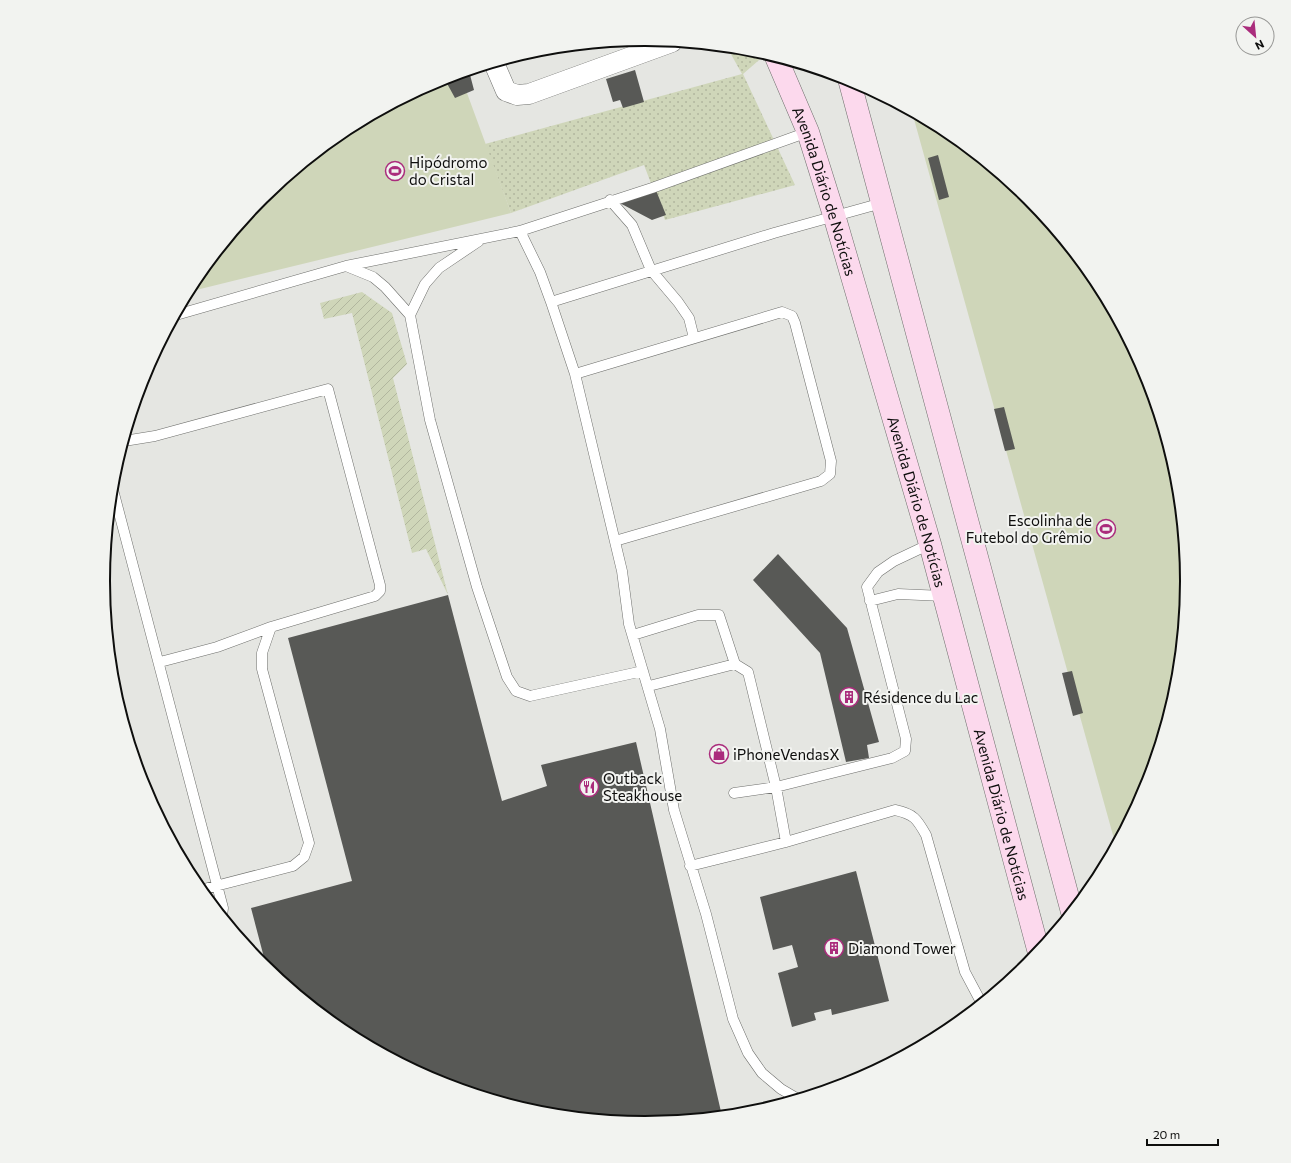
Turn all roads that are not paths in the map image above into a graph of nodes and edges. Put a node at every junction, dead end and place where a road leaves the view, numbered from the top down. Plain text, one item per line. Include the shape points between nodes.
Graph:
1 (660, 46) edge
2 (778, 63) edge
3 (496, 67) edge
4 (851, 88) edge
5 (808, 132) junction
6 (610, 200) junction
7 (882, 203) junction
8 (834, 215) junction
9 (520, 231) junction
10 (482, 238) junction
11 (346, 266) junction
12 (651, 270) junction
13 (552, 302) junction
14 (183, 313) edge
15 (410, 315) junction
16 (694, 338) junction
17 (575, 374) junction
18 (129, 440) edge
19 (116, 502) edge
20 (615, 541) junction
21 (930, 544) junction
22 (944, 596) junction
23 (870, 601) junction
24 (271, 627) junction
25 (633, 635) junction
26 (160, 662) junction
27 (735, 664) junction
28 (643, 671) junction
29 (649, 686) junction
30 (776, 787) junction
31 (734, 793) dead end
32 (786, 842) junction
33 (690, 866) junction
34 (218, 885) junction
35 (207, 888) edge
36 (1072, 905) edge
37 (223, 909) edge
38 (1037, 946) edge
39 (980, 999) edge
40 (793, 1096) edge

1 - 3 street via 529,94 516,95 506,91
2 - 5 main road, Avenida Diário de Notícias
4 - 7 main road
5 - 6 lane via 652,188
5 - 8 main road, Avenida Diário de Notícias
6 - 9 lane
6 - 12 lane via 632,225
7 - 8 lane
7 - 36 main road
8 - 12 lane
8 - 21 main road, Avenida Diário de Notícias
9 - 10 lane
9 - 13 lane
10 - 11 lane
10 - 15 lane via 439,268 425,284
11 - 14 lane
11 - 15 lane via 373,277 385,286
12 - 13 lane
12 - 16 lane via 689,318
13 - 17 lane
15 - 28 lane via 430,420 447,475 460,531 507,677 516,691 530,696
16 - 17 lane
16 - 20 lane via 782,312 792,316 831,461 830,474 821,481
17 - 20 lane
18 - 24 lane via 155,436 328,389 380,592 375,596
19 - 26 lane
20 - 25 lane
21 - 22 main road, Avenida Diário de Notícias
21 - 23 lane via 894,561 878,572 867,587
22 - 23 lane via 898,594
22 - 38 main road, Avenida Diário de Notícias
23 - 30 lane via 906,740 905,751 892,758
24 - 26 lane via 217,647
24 - 34 lane via 262,653 262,669 309,842 304,857 293,866
25 - 27 lane via 698,615 719,615
25 - 28 lane
26 - 34 lane
27 - 29 lane
27 - 30 lane via 748,672
28 - 29 lane
29 - 33 lane via 660,729 674,810
30 - 31 lane
30 - 32 lane
32 - 33 lane
32 - 39 lane via 895,810 909,813 918,821 926,835 965,972
33 - 40 lane via 706,914 733,1019 748,1053 762,1073
34 - 35 lane
34 - 37 lane

